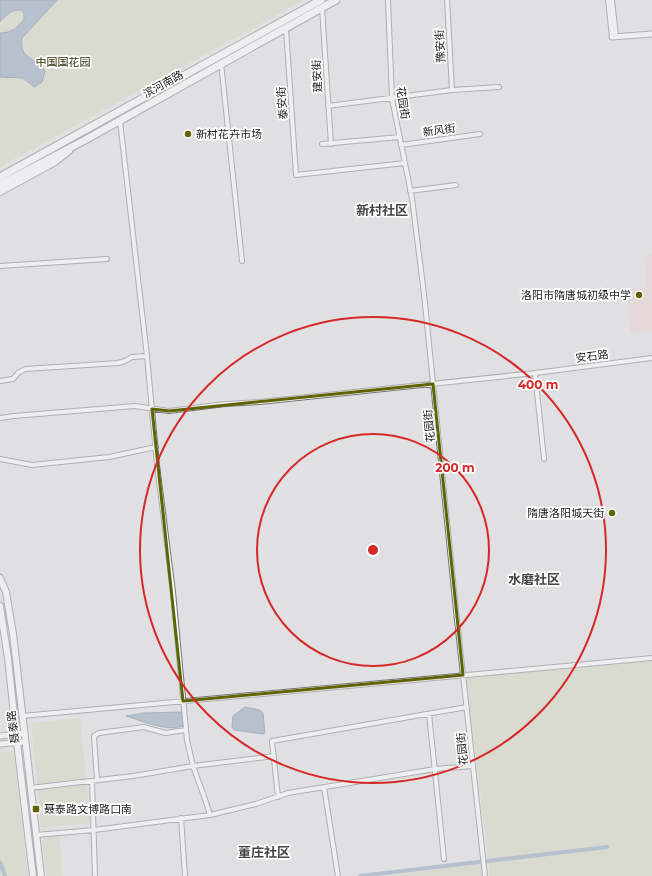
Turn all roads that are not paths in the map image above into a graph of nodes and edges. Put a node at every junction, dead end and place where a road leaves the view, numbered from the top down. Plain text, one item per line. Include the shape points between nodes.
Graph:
1 (336, 0) edge
2 (388, 0) edge
3 (447, 0) edge
4 (608, 0) edge
5 (612, 0) edge
6 (321, 4) edge
7 (286, 29) junction
8 (652, 33) edge
9 (614, 35) junction
10 (244, 43) junction
11 (248, 50) junction
12 (222, 64) junction
13 (499, 87) dead end
14 (452, 90) junction
15 (392, 99) junction
16 (328, 106) junction
17 (120, 120) junction
18 (80, 133) junction
19 (480, 134) dead end
20 (400, 137) junction
21 (85, 140) junction
22 (322, 144) dead end
23 (330, 144) junction
24 (401, 145) junction
25 (405, 163) junction
26 (0, 173) edge
27 (0, 177) edge
28 (0, 185) edge
29 (456, 185) dead end
30 (410, 191) junction
31 (0, 192) edge
32 (107, 259) dead end
33 (242, 261) dead end
34 (0, 266) edge
35 (147, 356) junction
36 (652, 358) edge
37 (535, 373) junction
38 (0, 381) edge
39 (434, 384) junction
40 (152, 409) junction
41 (0, 418) edge
42 (156, 447) junction
43 (0, 459) edge
44 (544, 459) dead end
45 (0, 578) edge
46 (0, 606) edge
47 (652, 658) edge
48 (463, 675) junction
49 (183, 701) junction
50 (467, 707) junction
51 (429, 714) junction
52 (22, 716) junction
53 (186, 730) junction
54 (16, 734) junction
55 (24, 734) junction
56 (0, 736) edge
57 (17, 742) junction
58 (25, 742) junction
59 (0, 744) edge
60 (274, 756) junction
61 (193, 766) junction
62 (473, 766) junction
63 (435, 769) junction
64 (94, 781) junction
65 (324, 787) junction
66 (30, 788) junction
67 (278, 796) junction
68 (210, 815) junction
69 (182, 818) junction
70 (94, 830) junction
71 (36, 834) junction
72 (444, 859) dead end
73 (338, 874) edge
74 (33, 876) edge
75 (41, 876) edge
76 (94, 876) edge
77 (184, 876) edge
78 (485, 876) edge

1 - 6 main road, 滨河南路
2 - 15 street, 花园街
3 - 14 street, 豫安街
4 - 9 street
5 - 9 street
6 - 7 main road, 滨河南路
6 - 10 main road, 滨河南路
6 - 16 street, 建安街
7 - 11 main road, 滨河南路
7 - 25 street, 泰安街 via 296,175
8 - 9 street
10 - 11 main road
10 - 18 main road, 滨河南路
11 - 12 main road, 滨河南路
12 - 17 main road, 滨河南路
12 - 33 street
13 - 14 street
14 - 15 street
15 - 16 street
15 - 20 street, 花园街
16 - 23 street, 建安街
17 - 21 main road, 滨河南路
17 - 35 street
18 - 26 main road
18 - 27 main road, 滨河南路
19 - 24 street, 新风街
20 - 23 street
20 - 24 street, 花园街
21 - 28 main road, 滨河南路
21 - 31 main road via 54,162
22 - 23 street
24 - 25 street, 花园街
25 - 30 street, 花园街
29 - 30 street
30 - 39 street, 花园街
32 - 34 street
35 - 38 street via 132,357 118,362 25,368 13,379
35 - 40 street
36 - 37 street, 安石路
37 - 39 street, 安石路
37 - 44 street
39 - 40 street, 安石路 via 169,411
39 - 48 street, 花园街
40 - 41 street, 安石路 via 135,406
40 - 42 street
42 - 43 street via 109,457 32,465
42 - 49 street
45 - 52 main road, 聂泰路 via 10,611
46 - 54 main road, 聂泰路
47 - 48 street
48 - 49 street
48 - 50 street, 花园街
49 - 52 street
49 - 53 street
50 - 51 street
50 - 62 street, 花园街
51 - 60 street via 272,741
51 - 63 street
52 - 55 main road, 聂泰路
53 - 61 street
53 - 64 street via 165,733 144,727 99,733 94,736
54 - 55 street
54 - 56 street
54 - 57 main road, 聂泰路
55 - 58 main road, 聂泰路
57 - 58 street
57 - 59 street
57 - 74 main road, 聂泰路
58 - 66 main road, 聂泰路
60 - 61 street
60 - 67 street
61 - 64 street
61 - 68 street
62 - 63 street
62 - 78 street, 花园街
63 - 65 street
63 - 72 street
64 - 66 street
64 - 70 street
65 - 67 street
65 - 73 street
66 - 71 main road, 聂泰路
67 - 68 street
68 - 69 street
69 - 70 street
69 - 77 street
70 - 71 street
70 - 76 street
71 - 75 main road, 聂泰路

